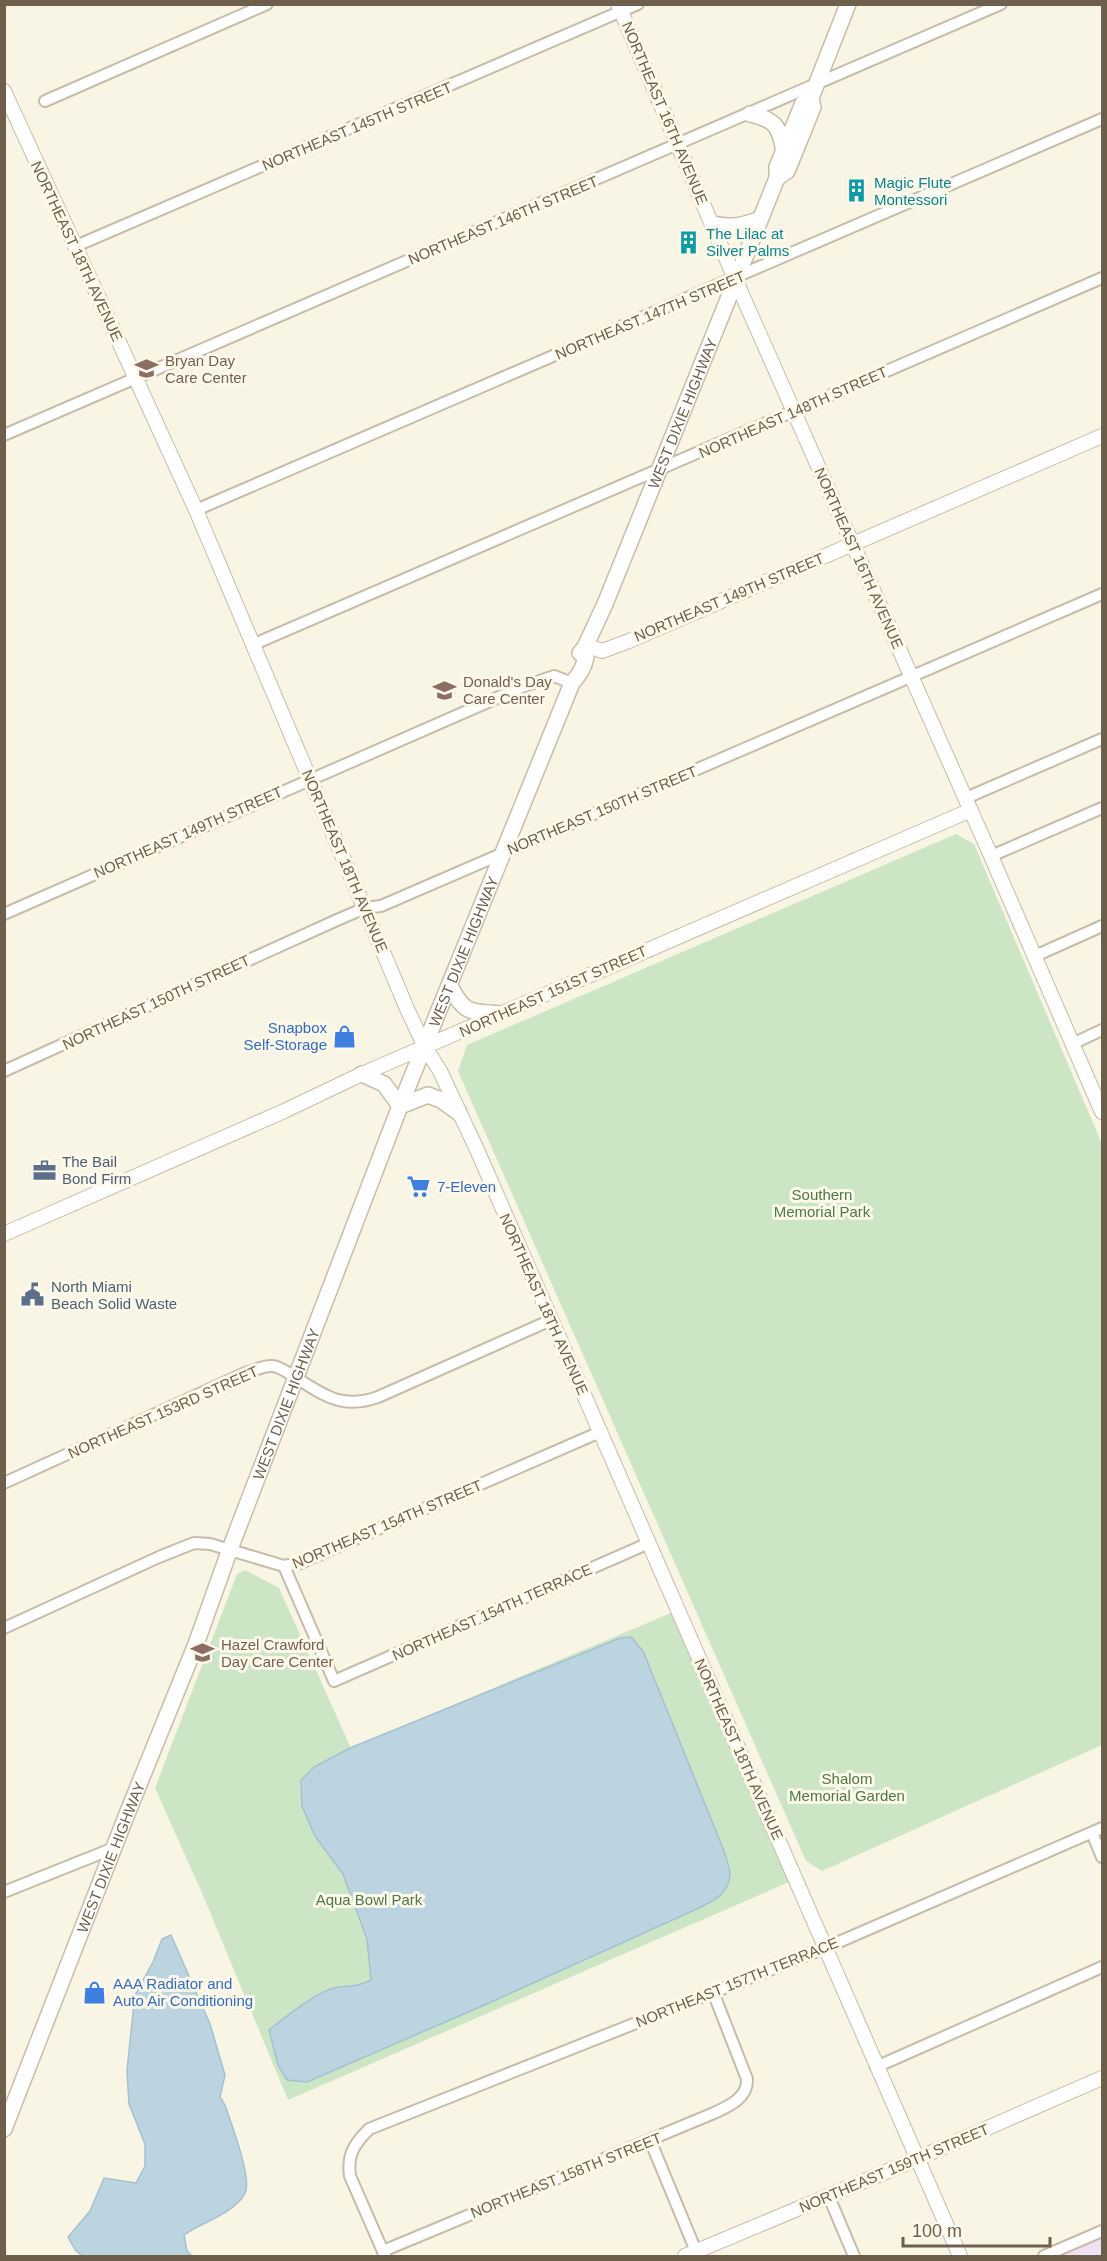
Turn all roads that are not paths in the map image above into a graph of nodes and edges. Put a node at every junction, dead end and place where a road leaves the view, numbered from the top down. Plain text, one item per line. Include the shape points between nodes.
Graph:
1 (267, 4) edge
2 (638, 4) edge
3 (848, 4) edge
4 (1001, 4) edge
5 (619, 8) edge
6 (813, 92) junction
7 (6, 97) edge
8 (45, 101) dead end
9 (750, 114) junction
10 (1102, 119) edge
11 (679, 144) junction
12 (784, 151) junction
13 (777, 178) junction
14 (760, 219) junction
15 (712, 224) junction
16 (76, 246) junction
17 (1102, 278) edge
18 (735, 279) junction
19 (135, 377) junction
20 (795, 411) junction
21 (4, 435) edge
22 (1102, 436) edge
23 (658, 471) junction
24 (196, 510) junction
25 (854, 543) junction
26 (1102, 594) edge
27 (252, 645) junction
28 (586, 646) junction
29 (911, 677) junction
30 (573, 683) junction
31 (1102, 739) edge
32 (310, 779) junction
33 (968, 804) junction
34 (1102, 808) edge
35 (504, 853) junction
36 (991, 856) junction
37 (365, 908) junction
38 (4, 914) edge
39 (1102, 926) edge
40 (1035, 956) junction
41 (450, 987) junction
42 (500, 1014) junction
43 (1102, 1030) edge
44 (1072, 1044) junction
45 (425, 1047) junction
46 (4, 1071) edge
47 (362, 1074) junction
48 (400, 1106) junction
49 (1102, 1112) edge
50 (459, 1113) junction
51 (4, 1234) edge
52 (551, 1320) junction
53 (296, 1378) junction
54 (600, 1431) junction
55 (4, 1483) edge
56 (649, 1543) junction
57 (230, 1549) junction
58 (284, 1566) junction
59 (4, 1629) edge
60 (1097, 1831) edge
61 (114, 1848) junction
62 (1102, 1857) edge
63 (4, 1892) edge
64 (825, 1948) junction
65 (1102, 1966) edge
66 (713, 1992) junction
67 (876, 2067) junction
68 (1102, 2078) edge
69 (4, 2128) edge
70 (650, 2140) junction
71 (917, 2159) junction
72 (828, 2197) junction
73 (1102, 2231) edge
74 (384, 2253) edge
75 (693, 2255) edge
76 (854, 2256) edge
77 (960, 2256) edge
78 (1044, 2256) edge

1 - 8 street
2 - 5 street, NORTHEAST 145TH STREET
3 - 6 main road, WEST DIXIE HIGHWAY
4 - 6 street, NORTHEAST 146TH STREET
5 - 11 street, NORTHEAST 16TH AVENUE
5 - 16 street, NORTHEAST 145TH STREET
6 - 9 street, NORTHEAST 146TH STREET
6 - 12 main road, WEST DIXIE HIGHWAY via 803,103
6 - 13 main road, WEST DIXIE HIGHWAY via 813,107 787,171
7 - 16 street, NORTHEAST 18TH AVENUE
9 - 11 street, NORTHEAST 146TH STREET
9 - 12 main road via 775,124
10 - 18 street, NORTHEAST 147TH STREET
11 - 15 street, NORTHEAST 16TH AVENUE
11 - 19 street, NORTHEAST 146TH STREET
12 - 13 main road, WEST DIXIE HIGHWAY
13 - 14 main road, WEST DIXIE HIGHWAY
14 - 15 main road via 742,227
14 - 18 main road, WEST DIXIE HIGHWAY
15 - 18 street, NORTHEAST 16TH AVENUE
16 - 19 street, NORTHEAST 18TH AVENUE
17 - 20 street, NORTHEAST 148TH STREET
18 - 20 street, NORTHEAST 16TH AVENUE
18 - 23 main road, WEST DIXIE HIGHWAY
18 - 24 street, NORTHEAST 147TH STREET
19 - 21 street, NORTHEAST 146TH STREET
19 - 24 street, NORTHEAST 18TH AVENUE
20 - 23 street, NORTHEAST 148TH STREET
20 - 25 street, NORTHEAST 16TH AVENUE
22 - 25 street, NORTHEAST 149TH STREET
23 - 27 street, NORTHEAST 148TH STREET
23 - 28 main road, WEST DIXIE HIGHWAY
24 - 27 street, NORTHEAST 18TH AVENUE
25 - 28 street, NORTHEAST 149TH STREET via 629,641 602,651
25 - 29 street, NORTHEAST 16TH AVENUE
26 - 29 street, NORTHEAST 150TH STREET
27 - 32 street, NORTHEAST 18TH AVENUE
28 - 30 main road, WEST DIXIE HIGHWAY via 580,675
29 - 33 street, NORTHEAST 16TH AVENUE
29 - 35 street, NORTHEAST 150TH STREET
30 - 32 street, NORTHEAST 149TH STREET via 554,676 522,687
30 - 35 main road, WEST DIXIE HIGHWAY
31 - 33 street, NORTHEAST 151ST STREET
32 - 37 street, NORTHEAST 18TH AVENUE
32 - 38 street, NORTHEAST 149TH STREET
33 - 36 street, NORTHEAST 16TH AVENUE
33 - 42 street, NORTHEAST 151ST STREET
34 - 36 street
35 - 37 street, NORTHEAST 150TH STREET via 381,906
35 - 41 main road, WEST DIXIE HIGHWAY
36 - 40 street, NORTHEAST 16TH AVENUE
37 - 45 street, NORTHEAST 18TH AVENUE
37 - 46 street, NORTHEAST 150TH STREET
39 - 40 street
40 - 44 street, NORTHEAST 16TH AVENUE
41 - 42 main road via 465,1009
41 - 45 main road, WEST DIXIE HIGHWAY
42 - 45 street, NORTHEAST 151ST STREET
43 - 44 street
44 - 49 street, NORTHEAST 16TH AVENUE
45 - 47 street, NORTHEAST 151ST STREET
45 - 48 main road, WEST DIXIE HIGHWAY
45 - 50 street, NORTHEAST 18TH AVENUE
47 - 48 main road via 384,1084
47 - 51 street, NORTHEAST 151ST STREET
48 - 50 main road via 428,1095
48 - 53 main road, WEST DIXIE HIGHWAY
50 - 52 street, NORTHEAST 18TH AVENUE
52 - 53 street, NORTHEAST 153RD STREET via 359,1403 345,1402
52 - 54 street, NORTHEAST 18TH AVENUE
53 - 55 street, NORTHEAST 153RD STREET via 270,1365 245,1373
53 - 57 main road, WEST DIXIE HIGHWAY
54 - 56 street, NORTHEAST 18TH AVENUE
54 - 58 street, NORTHEAST 154TH STREET via 300,1563
56 - 58 street, NORTHEAST 154TH TERRACE via 334,1681
56 - 64 street, NORTHEAST 18TH AVENUE
57 - 58 street, NORTHEAST 154TH STREET
57 - 59 street, NORTHEAST 154TH STREET via 202,1542 189,1545
57 - 61 main road, WEST DIXIE HIGHWAY
60 - 62 street
60 - 64 street, NORTHEAST 157TH TERRACE
61 - 63 street
61 - 69 main road, WEST DIXIE HIGHWAY
64 - 66 street, NORTHEAST 157TH TERRACE
64 - 67 street, NORTHEAST 18TH AVENUE
65 - 67 street
66 - 70 street, NORTHEAST 158TH STREET via 747,2079 744,2092 728,2107
66 - 74 street, NORTHEAST 157TH TERRACE via 369,2129 353,2148 348,2162 350,2176
67 - 71 street, NORTHEAST 18TH AVENUE
68 - 71 street, NORTHEAST 159TH STREET
70 - 74 street, NORTHEAST 158TH STREET
70 - 75 street
71 - 72 street, NORTHEAST 159TH STREET
71 - 77 street, NORTHEAST 18TH AVENUE
72 - 75 street, NORTHEAST 159TH STREET
72 - 76 street
73 - 78 street

